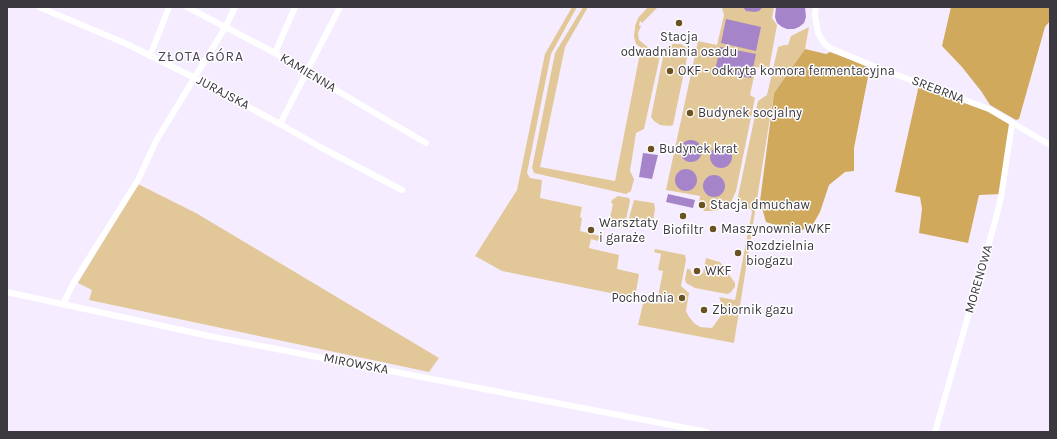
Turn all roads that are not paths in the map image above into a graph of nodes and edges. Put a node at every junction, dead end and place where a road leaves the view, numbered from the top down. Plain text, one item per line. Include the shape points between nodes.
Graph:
1 (39, 7) edge
2 (169, 7) edge
3 (187, 7) edge
4 (235, 7) edge
5 (295, 7) edge
6 (340, 7) edge
7 (816, 7) edge
8 (226, 26) junction
9 (275, 53) junction
10 (150, 56) junction
11 (307, 73) junction
12 (195, 78) junction
13 (280, 124) junction
14 (1012, 124) junction
15 (426, 143) dead end
16 (1050, 145) edge
17 (402, 190) dead end
18 (7, 292) edge
19 (63, 304) junction
20 (706, 432) edge
21 (935, 432) edge

1 - 10 street, JURAJSKA
2 - 10 street
3 - 8 street, KAMIENNA
4 - 8 street
5 - 9 street
6 - 11 street
7 - 14 street, SREBRNA via 818,33 830,48 989,109
8 - 9 street, KAMIENNA
8 - 12 street
9 - 11 street, KAMIENNA
10 - 12 street, JURAJSKA
11 - 13 street
11 - 15 street, KAMIENNA
12 - 13 street, JURAJSKA
12 - 19 street via 156,141 138,180
13 - 17 street, JURAJSKA
14 - 16 street, SREBRNA
14 - 21 street, MORENOWA via 996,218
18 - 19 street, MIROWSKA
19 - 20 street, MIROWSKA via 209,336

